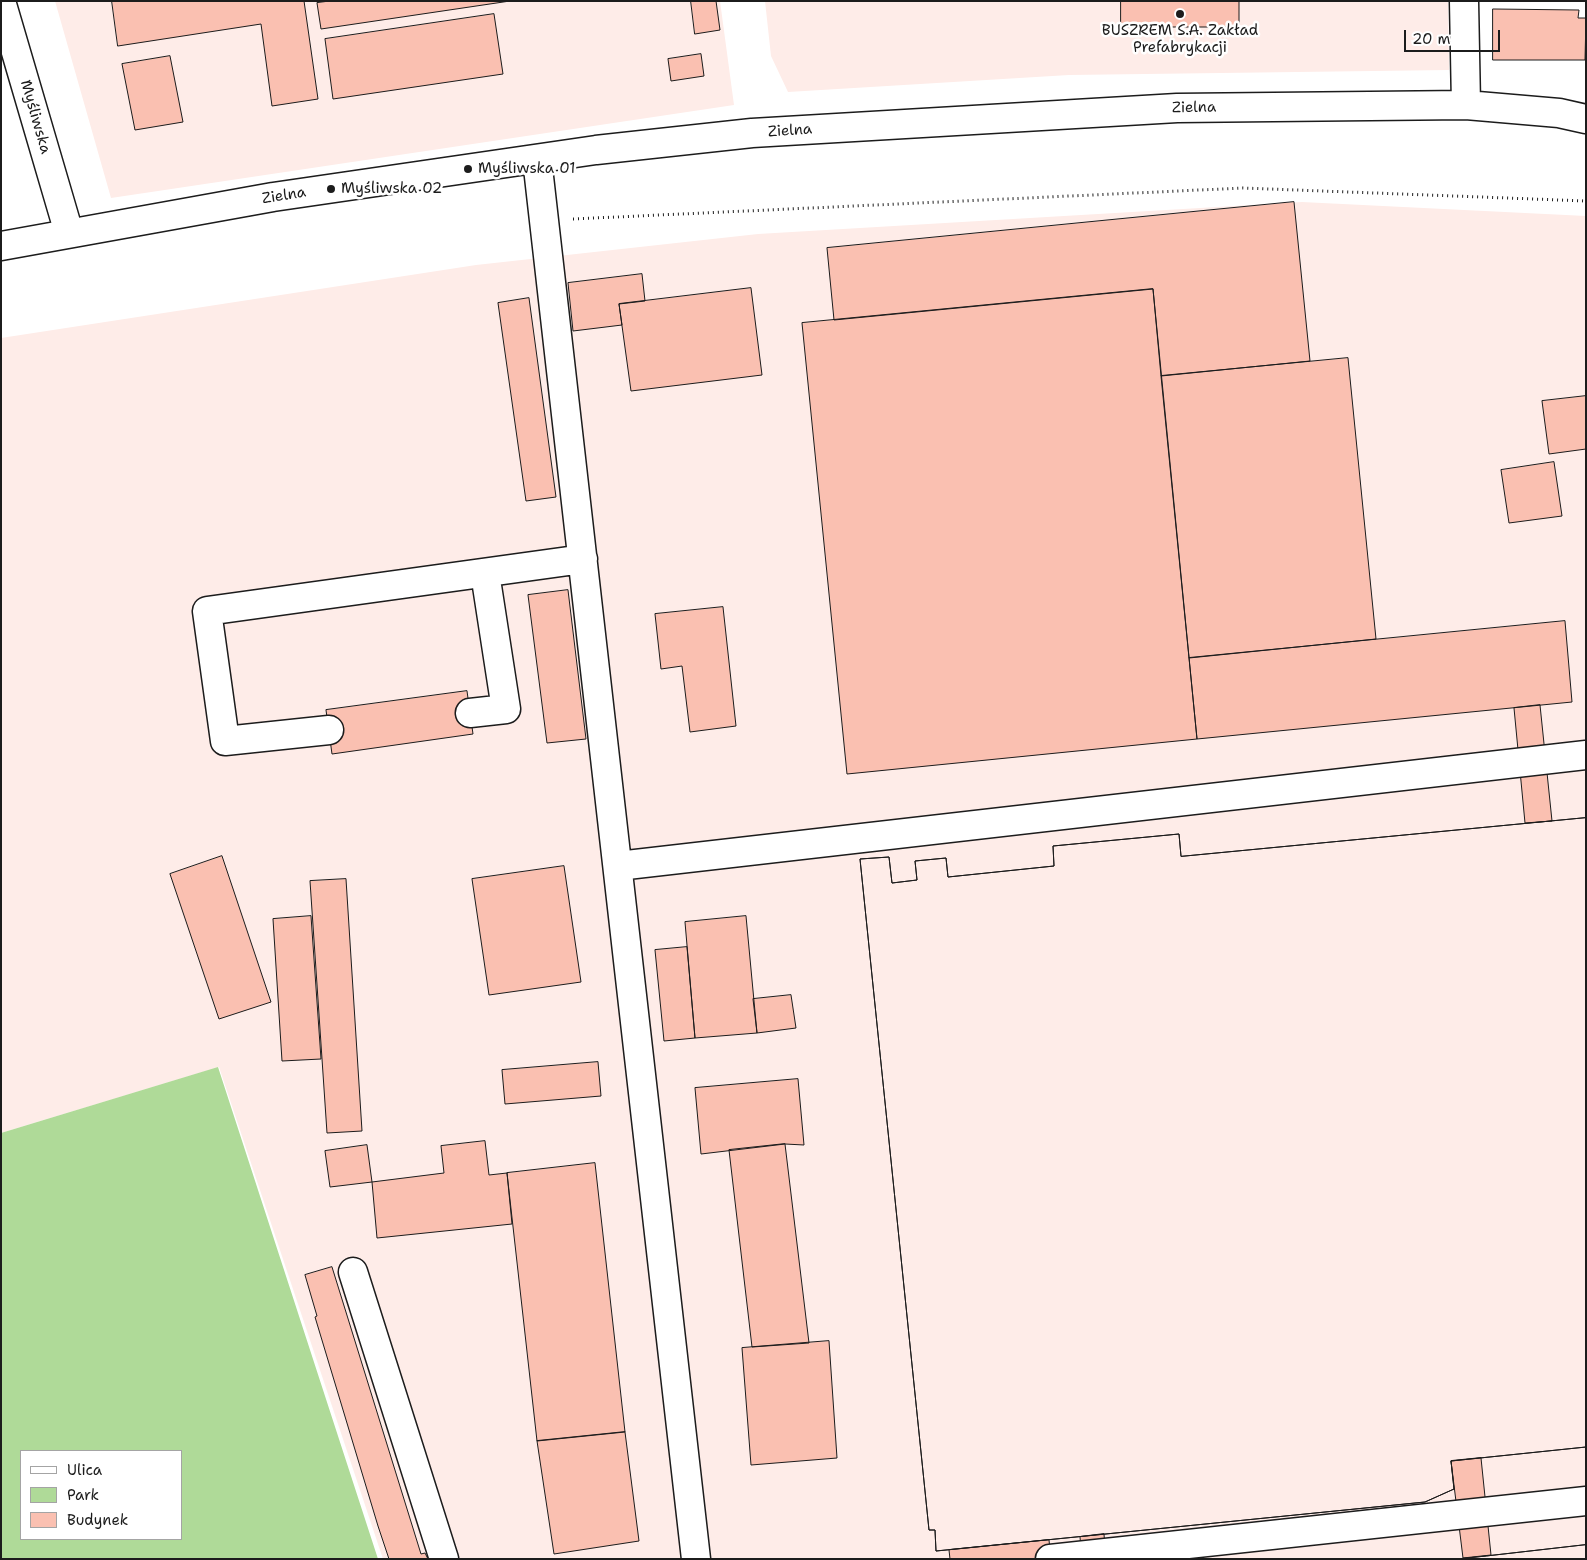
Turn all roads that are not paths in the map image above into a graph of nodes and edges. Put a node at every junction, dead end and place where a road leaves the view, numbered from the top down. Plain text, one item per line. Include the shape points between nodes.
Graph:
1 (1, 1) edge
2 (1464, 1) edge
3 (6, 32) edge
4 (1466, 105) junction
5 (1586, 111) edge
6 (1559, 113) junction
7 (1586, 120) edge
8 (537, 159) junction
9 (69, 233) junction
10 (1, 246) edge
11 (583, 559) junction
12 (486, 573) junction
13 (470, 713) dead end
14 (329, 730) dead end
15 (1586, 755) edge
16 (618, 866) junction
17 (352, 1272) dead end
18 (1586, 1501) edge
19 (444, 1559) edge
20 (696, 1559) edge
21 (1050, 1559) edge

1 - 3 street, Myśliwska
2 - 4 street
3 - 9 street, Myśliwska
4 - 6 street, Zielna
4 - 8 street, Zielna via 1177,108 893,124 716,137
5 - 6 street
6 - 7 street, Zielna
8 - 9 street, Zielna via 273,197
8 - 11 street
9 - 10 street, Zielna
11 - 12 street
11 - 16 street
12 - 13 street via 506,709
12 - 14 street via 207,611 225,741
15 - 16 street
16 - 20 street
17 - 19 street
18 - 21 street

